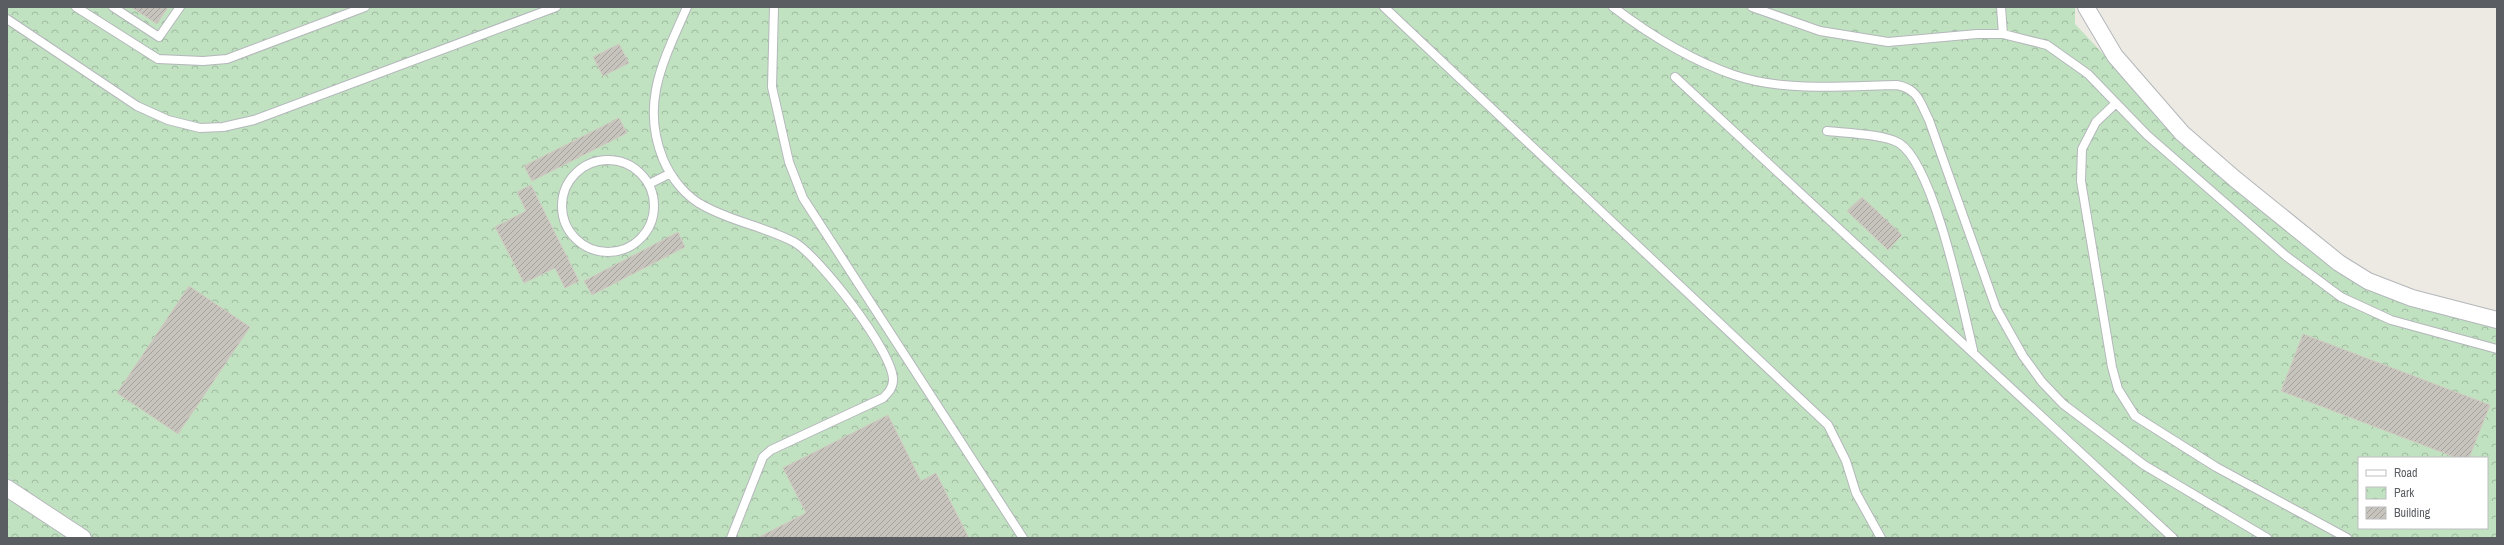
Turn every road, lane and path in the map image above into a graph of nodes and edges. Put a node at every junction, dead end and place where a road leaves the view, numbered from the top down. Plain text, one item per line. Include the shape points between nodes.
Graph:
1 (76, 7) edge
2 (113, 7) edge
3 (180, 7) edge
4 (365, 7) edge
5 (556, 7) edge
6 (688, 7) edge
7 (774, 7) edge
8 (1384, 7) edge
9 (1613, 7) edge
10 (1752, 7) edge
11 (2001, 7) edge
12 (2086, 7) edge
13 (7, 19) edge
14 (2002, 34) junction
15 (1675, 77) dead end
16 (2116, 103) junction
17 (1827, 131) dead end
18 (669, 174) junction
19 (649, 184) junction
20 (2497, 320) edge
21 (2497, 349) edge
22 (1973, 350) junction
23 (7, 488) edge
24 (83, 538) edge
25 (731, 538) edge
26 (1023, 538) edge
27 (1881, 538) edge
28 (2174, 538) edge
29 (2267, 538) edge
30 (2347, 538) edge

1 - 4 lane via 158,59 203,61 233,57
2 - 3 lane via 159,37
5 - 13 lane via 254,120 224,127 200,128 168,120 138,106
6 - 18 lane via 662,68 653,103 656,142
7 - 26 lane via 772,87 789,162 803,198
8 - 27 lane via 1828,425 1846,461 1856,493
9 - 29 lane via 1644,31 1689,55 1735,75 1796,85 1909,87 1917,96 1929,120 1996,308 2042,382 2069,408 2144,465
10 - 14 lane via 1820,31 1888,42
11 - 14 lane
12 - 20 street via 2116,56 2182,133 2339,263 2368,281 2412,298
14 - 16 lane via 2047,45 2088,74
15 - 22 lane
16 - 21 lane via 2148,135 2286,256 2341,297 2391,320
16 - 30 lane via 2096,122 2082,149 2081,181 2112,367 2118,389 2135,416 2216,467
17 - 22 lane via 1868,135 1898,143 1911,155 1939,216
18 - 19 lane
18 - 25 lane via 702,206 795,242 808,252 825,269 869,330 889,365 893,380 891,390 883,398 772,450 763,457
19 - 19 lane via 634,167 612,160 596,162 581,168 566,185 563,196 563,218 567,228 582,244 603,252 620,250 635,244 649,227 653,216 654,205
22 - 28 lane
23 - 24 street

